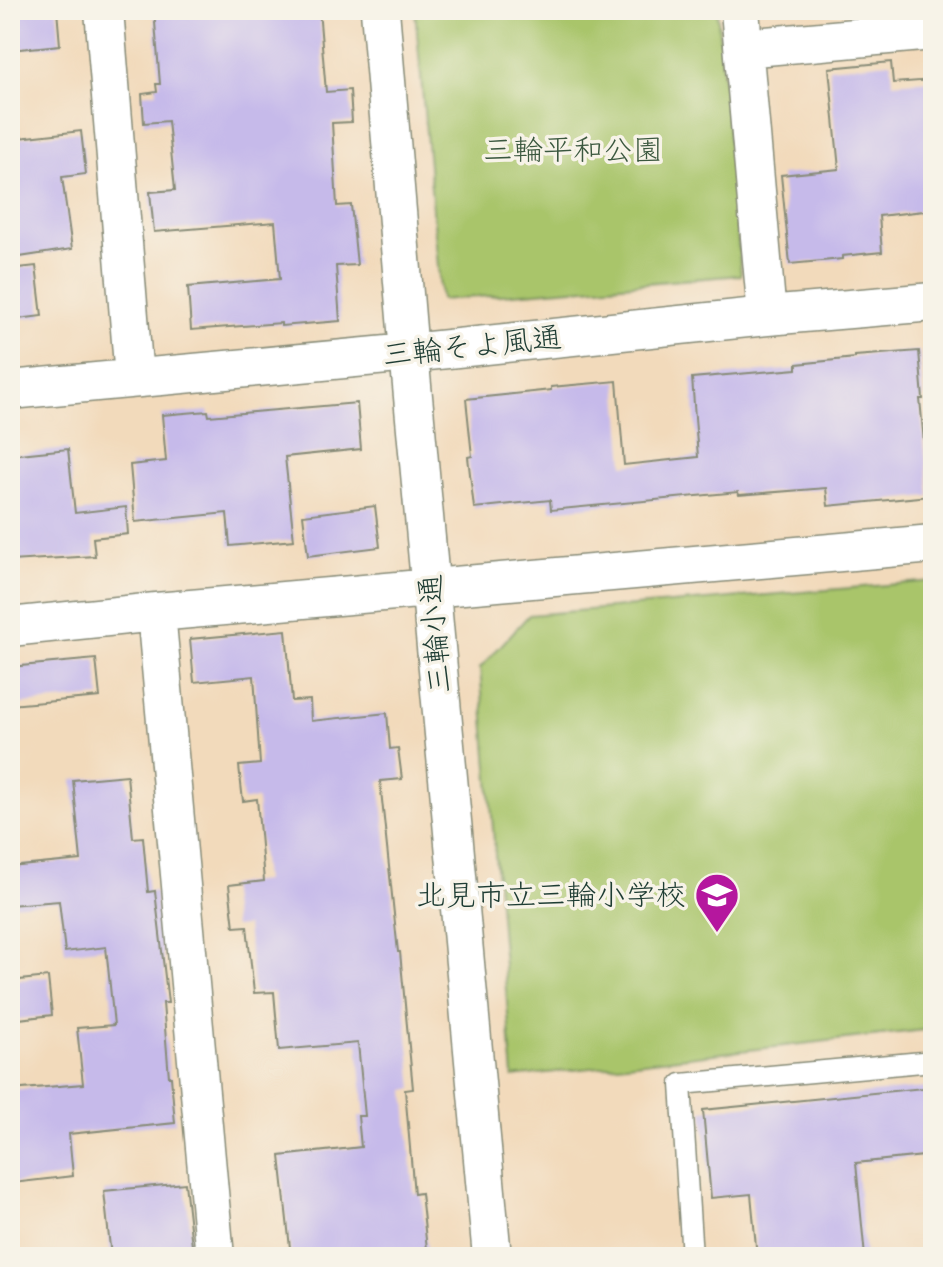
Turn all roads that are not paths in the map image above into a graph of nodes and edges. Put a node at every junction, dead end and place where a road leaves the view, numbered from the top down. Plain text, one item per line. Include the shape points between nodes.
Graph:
1 (104, 10) edge
2 (380, 10) edge
3 (740, 10) edge
4 (933, 31) edge
5 (744, 48) junction
6 (933, 302) edge
7 (767, 316) junction
8 (409, 353) junction
9 (134, 378) junction
10 (10, 390) edge
11 (933, 544) edge
12 (431, 588) junction
13 (156, 612) junction
14 (10, 627) edge
15 (933, 1061) edge
16 (215, 1257) edge
17 (492, 1257) edge
18 (692, 1257) edge

1 - 9 street
2 - 8 street, 三輪小通
3 - 5 street
4 - 5 street
5 - 7 street
6 - 7 street, 三輪そよ風通
7 - 8 street, 三輪そよ風通
8 - 9 street, 三輪そよ風通
8 - 12 street, 三輪小通
9 - 10 street, 三輪そよ風通
11 - 12 street
12 - 13 street
12 - 17 street, 三輪小通
13 - 14 street
13 - 16 street
15 - 18 lane via 681,1084

